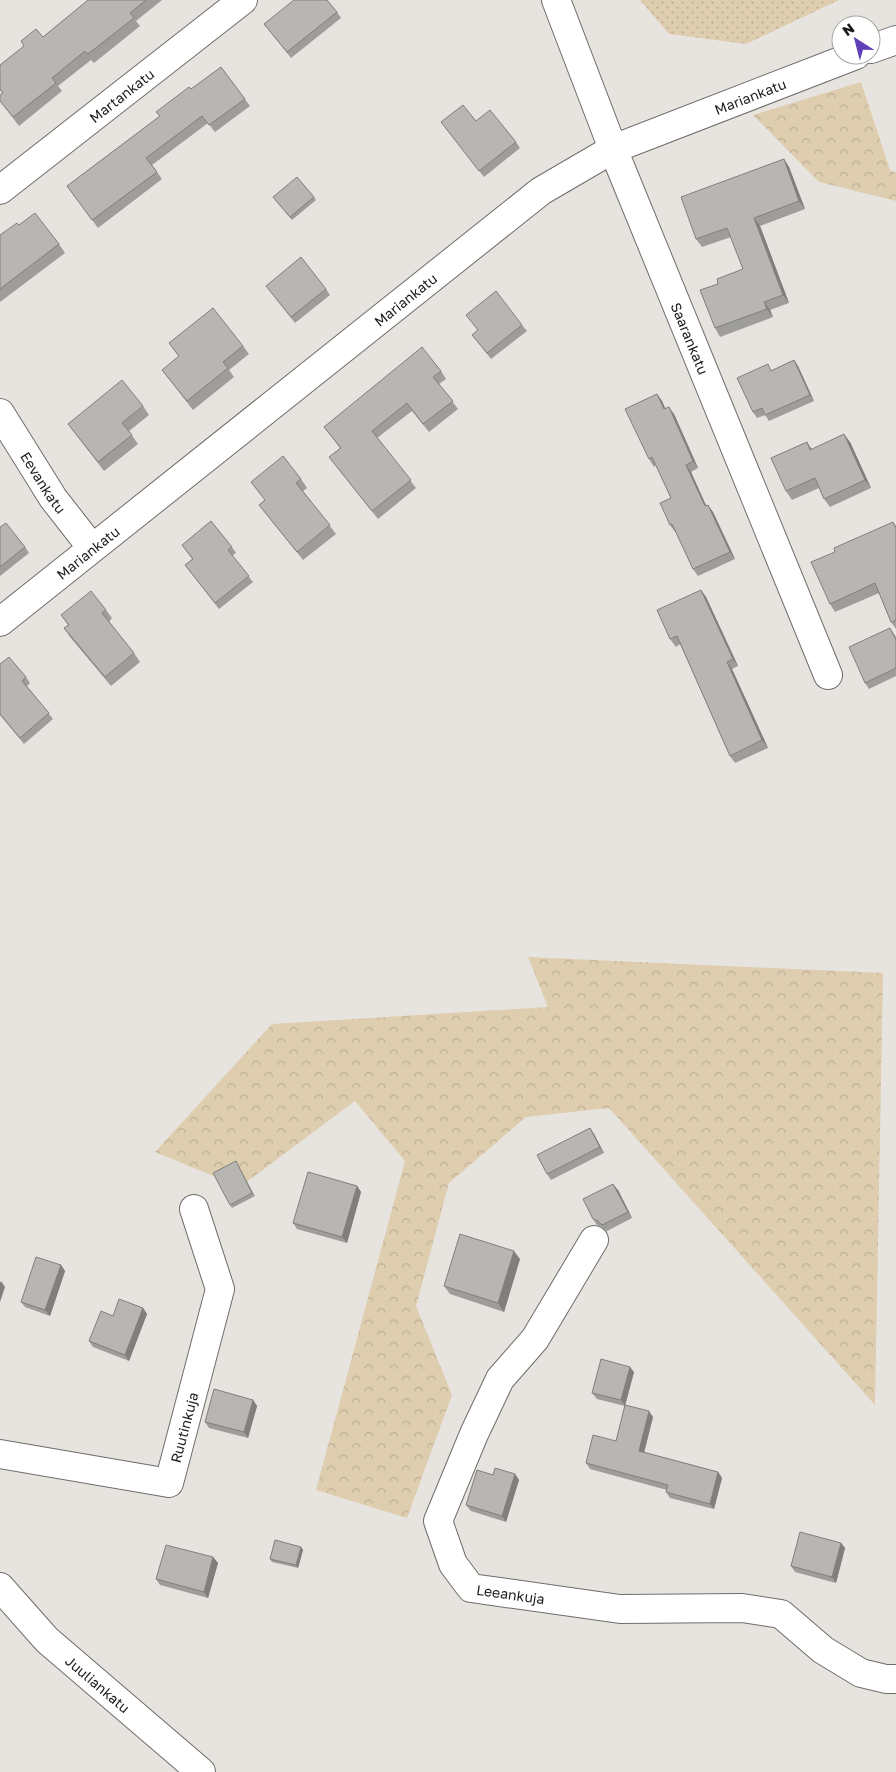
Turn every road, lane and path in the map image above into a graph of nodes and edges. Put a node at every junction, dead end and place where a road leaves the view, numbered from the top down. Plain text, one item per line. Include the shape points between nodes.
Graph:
1 (242, 0) edge
2 (556, 0) edge
3 (896, 40) edge
4 (881, 45) edge
5 (831, 65) edge
6 (613, 148) junction
7 (0, 190) edge
8 (0, 413) edge
9 (92, 548) junction
10 (0, 622) edge
11 (828, 675) dead end
12 (194, 1209) dead end
13 (594, 1240) dead end
14 (0, 1454) edge
15 (0, 1588) edge
16 (896, 1679) edge
17 (201, 1772) edge

1 - 7 street, Martankatu
2 - 6 street, Saarankatu
3 - 4 street
5 - 6 street, Mariankatu
6 - 9 street, Mariankatu via 541,192
6 - 11 street, Saarankatu
8 - 9 street, Eevankatu via 53,498
9 - 10 street, Mariankatu
12 - 14 street, Ruutinkuja via 220,1289 168,1483
13 - 16 street, Leeankuja via 535,1339 500,1379 474,1434 438,1521 453,1564 471,1588 620,1610 742,1608 781,1614 823,1650 860,1673
15 - 17 street, Juuliankatu via 47,1640

